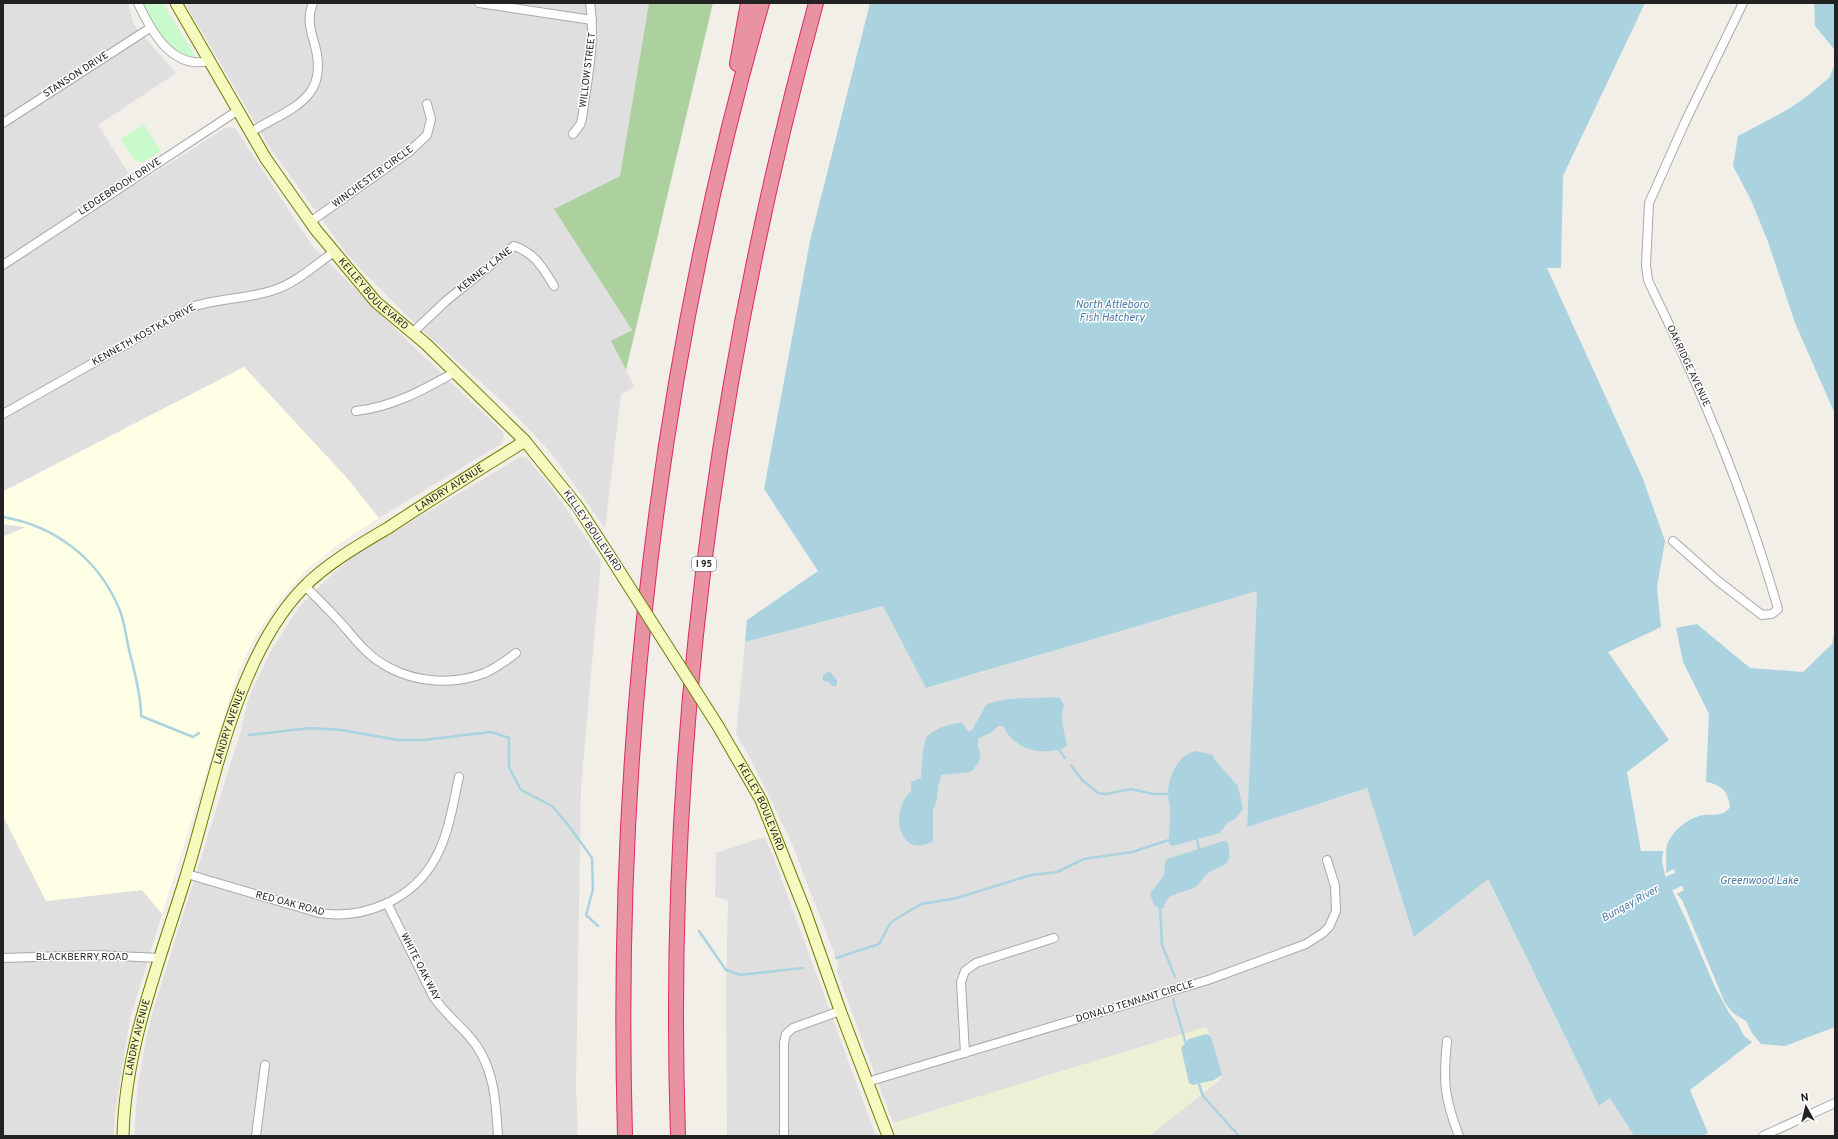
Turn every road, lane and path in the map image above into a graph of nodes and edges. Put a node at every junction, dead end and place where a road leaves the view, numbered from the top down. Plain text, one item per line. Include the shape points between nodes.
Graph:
1 (138, 3) edge
2 (176, 3) edge
3 (313, 3) edge
4 (479, 3) edge
5 (590, 3) edge
6 (748, 3) edge
7 (762, 3) edge
8 (816, 3) edge
9 (1743, 3) edge
10 (592, 20) junction
11 (150, 28) junction
12 (209, 61) junction
13 (426, 104) dead end
14 (237, 111) junction
15 (3, 123) edge
16 (251, 132) junction
17 (573, 134) dead end
18 (715, 188) junction
19 (310, 222) junction
20 (334, 252) junction
21 (3, 265) edge
22 (554, 286) dead end
23 (412, 333) junction
24 (455, 372) junction
25 (356, 411) dead end
26 (3, 414) edge
27 (525, 441) junction
28 (1673, 541) dead end
29 (305, 586) junction
30 (516, 653) dead end
31 (460, 777) dead end
32 (1327, 860) dead end
33 (187, 874) junction
34 (386, 903) junction
35 (1054, 938) dead end
36 (3, 958) edge
37 (160, 958) junction
38 (840, 1011) junction
39 (1447, 1041) dead end
40 (965, 1052) junction
41 (265, 1065) dead end
42 (867, 1082) junction
43 (1835, 1103) edge
44 (123, 1136) edge
45 (256, 1136) edge
46 (498, 1136) edge
47 (625, 1136) edge
48 (678, 1136) edge
49 (784, 1136) edge
50 (888, 1136) edge
51 (1459, 1136) edge
52 (1763, 1136) edge

1 - 11 street
2 - 12 main road, KELLEY BOULEVARD
3 - 16 street via 310,25 319,72 315,87 302,102
4 - 10 street
5 - 10 street, WILLOW STREET
6 - 18 highway
7 - 18 highway
8 - 48 highway, I 95 via 781,137 749,283 727,401 705,550 690,696 682,819 677,968
9 - 28 street, OAKRIDGE AVENUE via 1649,203 1646,265 1648,280 1696,380 1746,504 1778,609 1772,614 1762,615
10 - 17 street, WILLOW STREET via 582,118
11 - 12 street via 162,44 174,53 190,61
11 - 15 street, STANSON DRIVE
12 - 14 main road, KELLEY BOULEVARD
13 - 19 street, WINCHESTER CIRCLE via 431,119 427,135 409,152
14 - 16 main road, KELLEY BOULEVARD
14 - 21 street, LEDGEBROOK DRIVE
16 - 19 main road, KELLEY BOULEVARD via 266,159
18 - 47 highway via 692,299 668,439 652,551 639,678 624,925
19 - 20 main road, KELLEY BOULEVARD
20 - 23 main road, KELLEY BOULEVARD via 376,302
20 - 26 street, KENNETH KOSTKA DRIVE via 275,290 192,307
22 - 23 street, KENNEY LANE via 539,261 525,250 514,246 446,301
23 - 24 main road, KELLEY BOULEVARD
24 - 25 street via 394,404
24 - 27 main road, KELLEY BOULEVARD
27 - 29 main road, LANDRY AVENUE via 346,554
27 - 38 main road, KELLEY BOULEVARD, bridge via 578,507 610,555 718,726 761,800 806,911
29 - 30 street via 358,644 387,667 402,673 442,681 464,679 486,672
29 - 33 main road, LANDRY AVENUE via 265,642 249,673 218,765
31 - 34 street, RED OAK ROAD via 446,832 436,857 412,887
32 - 40 street, DONALD TENNANT CIRCLE via 1336,890 1336,912 1323,933 1306,944 1208,980
33 - 34 street, RED OAK ROAD via 306,910 331,914 359,912
33 - 37 main road, LANDRY AVENUE
34 - 46 street, WHITE OAK WAY via 440,1007 477,1046 486,1060 496,1100
35 - 40 street via 976,963 965,971 961,988
36 - 37 street, BLACKBERRY ROAD via 94,955
37 - 44 main road, LANDRY AVENUE via 128,1076
38 - 42 main road, KELLEY BOULEVARD
38 - 49 street via 793,1028 786,1034
39 - 51 street via 1445,1093
40 - 42 street, DONALD TENNANT CIRCLE
41 - 45 street
42 - 50 main road, KELLEY BOULEVARD
43 - 52 street

